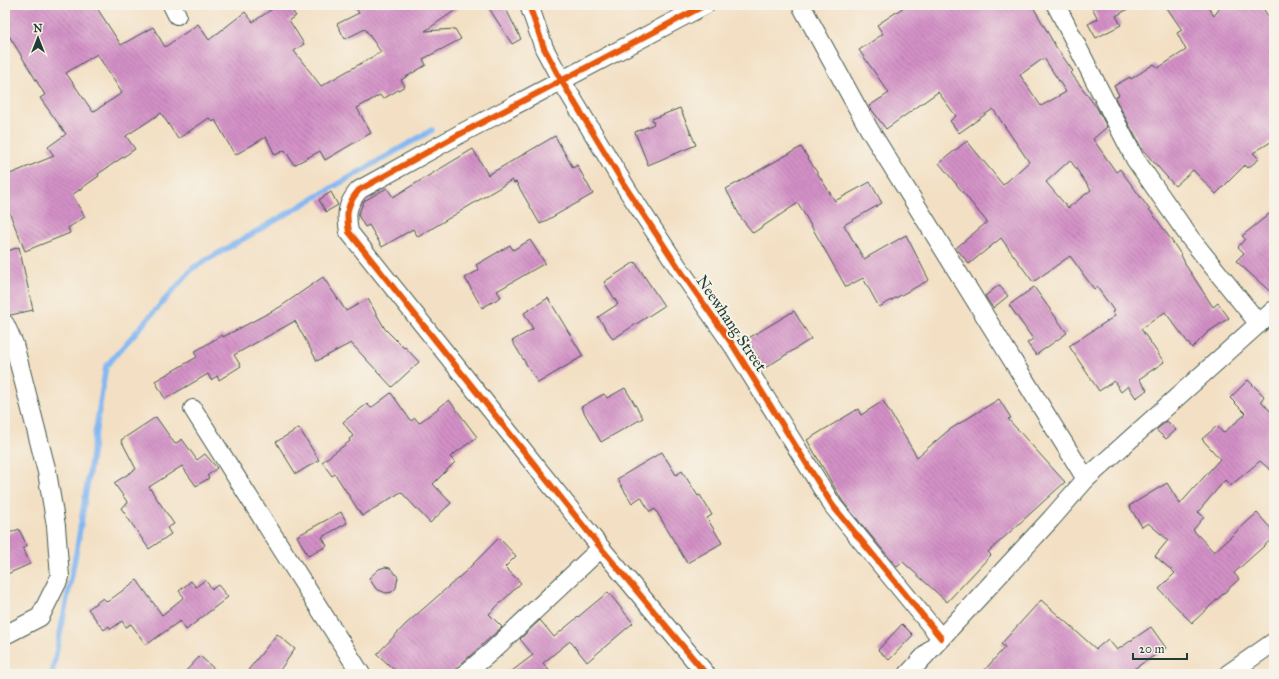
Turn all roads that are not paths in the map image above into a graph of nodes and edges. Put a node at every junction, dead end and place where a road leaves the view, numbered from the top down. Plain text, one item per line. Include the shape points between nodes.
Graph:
1 (529, 5) edge
2 (705, 5) edge
3 (801, 5) edge
4 (1056, 5) edge
5 (561, 80) junction
6 (1274, 310) edge
7 (5, 324) edge
8 (1259, 324) junction
9 (193, 409) dead end
10 (1086, 479) junction
11 (601, 548) junction
12 (5, 635) edge
13 (940, 638) junction
14 (1274, 642) edge
15 (361, 674) edge
16 (465, 674) edge
17 (706, 674) edge
18 (908, 674) edge
19 (1228, 674) edge

1 - 5 street, Neewhang Street via 544,48
2 - 5 street
3 - 10 street via 869,129
4 - 8 street via 1135,159 1190,238
5 - 11 street via 358,190 351,199 346,216 349,232
5 - 13 street, Neewhang Street via 628,191 732,344 833,506
6 - 8 street
7 - 12 street via 14,344 47,472 56,526 60,577 40,617
8 - 10 street
9 - 15 street
10 - 13 street
11 - 16 street
11 - 17 street
13 - 18 street
14 - 19 street

